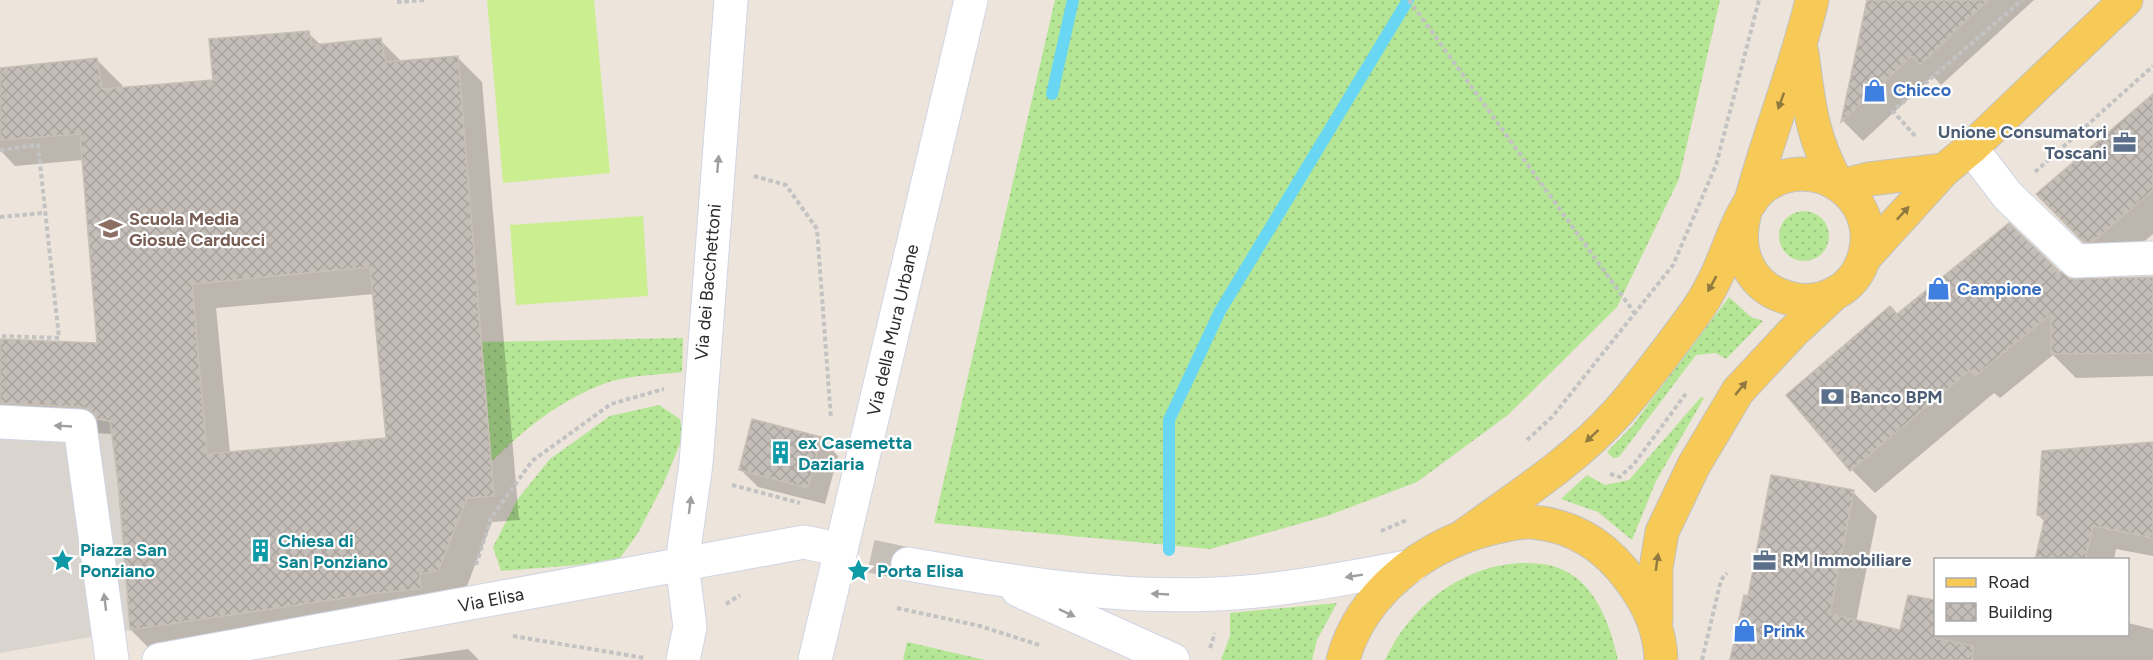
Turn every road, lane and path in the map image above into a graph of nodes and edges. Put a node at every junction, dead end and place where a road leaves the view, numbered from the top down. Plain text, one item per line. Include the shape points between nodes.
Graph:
1 (425, 0) edge
2 (731, 0) edge
3 (971, 0) edge
4 (1409, 0) edge
5 (1759, 0) edge
6 (1812, 0) edge
7 (2022, 0) edge
8 (2126, 0) edge
9 (397, 2) dead end
10 (1801, 46) junction
11 (2153, 66) edge
12 (1971, 148) junction
13 (0, 150) edge
14 (717, 165) junction
15 (1944, 170) junction
16 (1840, 184) junction
17 (2008, 196) junction
18 (1748, 206) junction
19 (43, 213) junction
20 (0, 217) edge
21 (1864, 257) junction
22 (2153, 258) edge
23 (1834, 293) junction
24 (1636, 315) junction
25 (0, 336) edge
26 (700, 378) junction
27 (0, 422) edge
28 (867, 440) junction
29 (1518, 447) dead end
30 (694, 474) junction
31 (808, 505) dead end
32 (1417, 516) dead end
33 (1378, 531) dead end
34 (1466, 536) junction
35 (823, 546) tunnel mouth
36 (682, 563) junction
37 (908, 564) tunnel mouth
38 (1412, 566) junction
39 (1727, 573) dead end
40 (995, 579) junction
41 (745, 592) dead end
42 (463, 606) junction
43 (897, 608) dead end
44 (1656, 620) junction
45 (501, 634) dead end
46 (685, 648) edge
47 (1051, 649) dead end
48 (112, 660) edge
49 (159, 660) edge
50 (816, 660) edge
51 (1173, 660) edge
52 (1343, 660) edge
53 (1661, 660) edge
54 (1702, 660) edge

1 - 9 path
14 -> 2 street, Via dei Bacchettoni
3 - 28 street, Via della Mura Urbane
4 - 24 path
5 - 24 path via 1716,165 1673,265
6 - 10 main road
7 - 15 path via 1893,111
8 - 12 main road
10 - 16 main road via 1811,123 1817,143
10 -> 18 main road
11 - 17 path
12 - 15 main road
12 - 17 street
13 - 19 path via 38,145
14 - 26 street, Via dei Bacchettoni
14 - 28 path via 786,185 818,229 831,421
15 - 16 main road
21 -> 15 main road
16 - 18 main road via 1819,175 1781,177 1764,187
16 - 21 main road via 1857,201 1864,215 1868,243
17 - 22 street via 2076,261
18 - 23 main road via 1740,230 1741,250 1748,269 1760,284 1777,295 1796,300 1816,300
18 -> 34 main road via 1715,280 1692,318 1617,413 1525,494
19 - 20 path
19 - 25 path via 59,338
21 - 23 main road via 1858,272
44 -> 23 main road via 1656,568 1662,532 1694,465 1738,391
24 - 29 path via 1553,416
26 - 30 street, Via dei Bacchettoni
26 - 42 path via 611,404 532,461 491,518
48 -> 27 street via 80,426
28 - 50 street, Via della Mura Urbane
30 - 31 path
36 -> 30 street, Via dei Bacchettoni
32 - 33 path
34 - 38 main road
34 - 44 main road via 1531,522 1583,536 1622,568
35 - 36 street, Via Elisa via 804,542
36 - 42 street, Via Elisa
36 - 46 street, Via dei Bacchettoni
37 - 40 street
38 -> 40 street via 1217,594 1164,594
38 - 52 main road via 1393,580 1361,617 1348,640
39 - 54 path via 1721,580
40 -> 51 street
41 - 46 path
42 - 49 street, Via Elisa
43 - 47 path via 980,626
44 - 53 main road
45 - 46 path via 635,658

